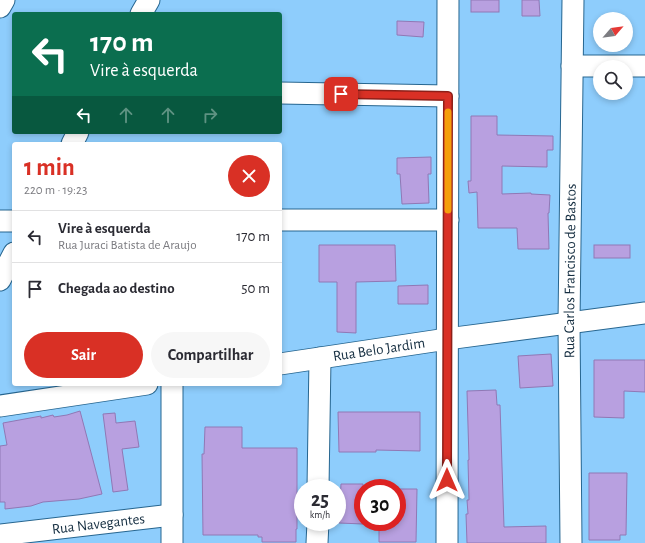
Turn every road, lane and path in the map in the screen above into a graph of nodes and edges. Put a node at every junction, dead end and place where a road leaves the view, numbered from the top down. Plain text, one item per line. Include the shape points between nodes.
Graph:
1 (4, 0) edge
2 (149, 0) edge
3 (448, 0) edge
4 (573, 0) edge
5 (0, 7) edge
6 (143, 12) edge
7 (572, 66) junction
8 (645, 66) edge
9 (282, 93) edge
10 (448, 96) junction
11 (282, 220) edge
12 (448, 220) junction
13 (0, 221) edge
14 (12, 221) edge
15 (12, 257) edge
16 (0, 280) edge
17 (645, 313) edge
18 (570, 323) junction
19 (447, 339) junction
20 (320, 358) junction
21 (282, 364) edge
22 (134, 386) edge
23 (172, 386) edge
24 (0, 406) edge
25 (318, 479) edge
26 (172, 515) junction
27 (318, 531) edge
28 (0, 535) edge
29 (43, 537) edge
30 (172, 543) edge
31 (317, 543) edge
32 (447, 543) edge
33 (571, 543) edge

1 - 5 street
2 - 6 street
3 - 10 street
4 - 7 street, Rua Carlos Francisco de Bastos
7 - 8 street
7 - 18 street, Rua Carlos Francisco de Bastos
9 - 10 street
10 - 12 street
11 - 12 street
12 - 19 street
13 - 14 street
15 - 16 street
17 - 18 street, Rua Belo Jardim
18 - 19 street, Rua Belo Jardim
18 - 33 street, Rua Carlos Francisco de Bastos
19 - 20 street, Rua Belo Jardim
19 - 32 street
20 - 21 street, Rua Belo Jardim
20 - 25 street
22 - 24 street
23 - 26 street
26 - 29 street, Rua Navegantes
26 - 30 street
27 - 31 street
28 - 29 street, Rua Navegantes

